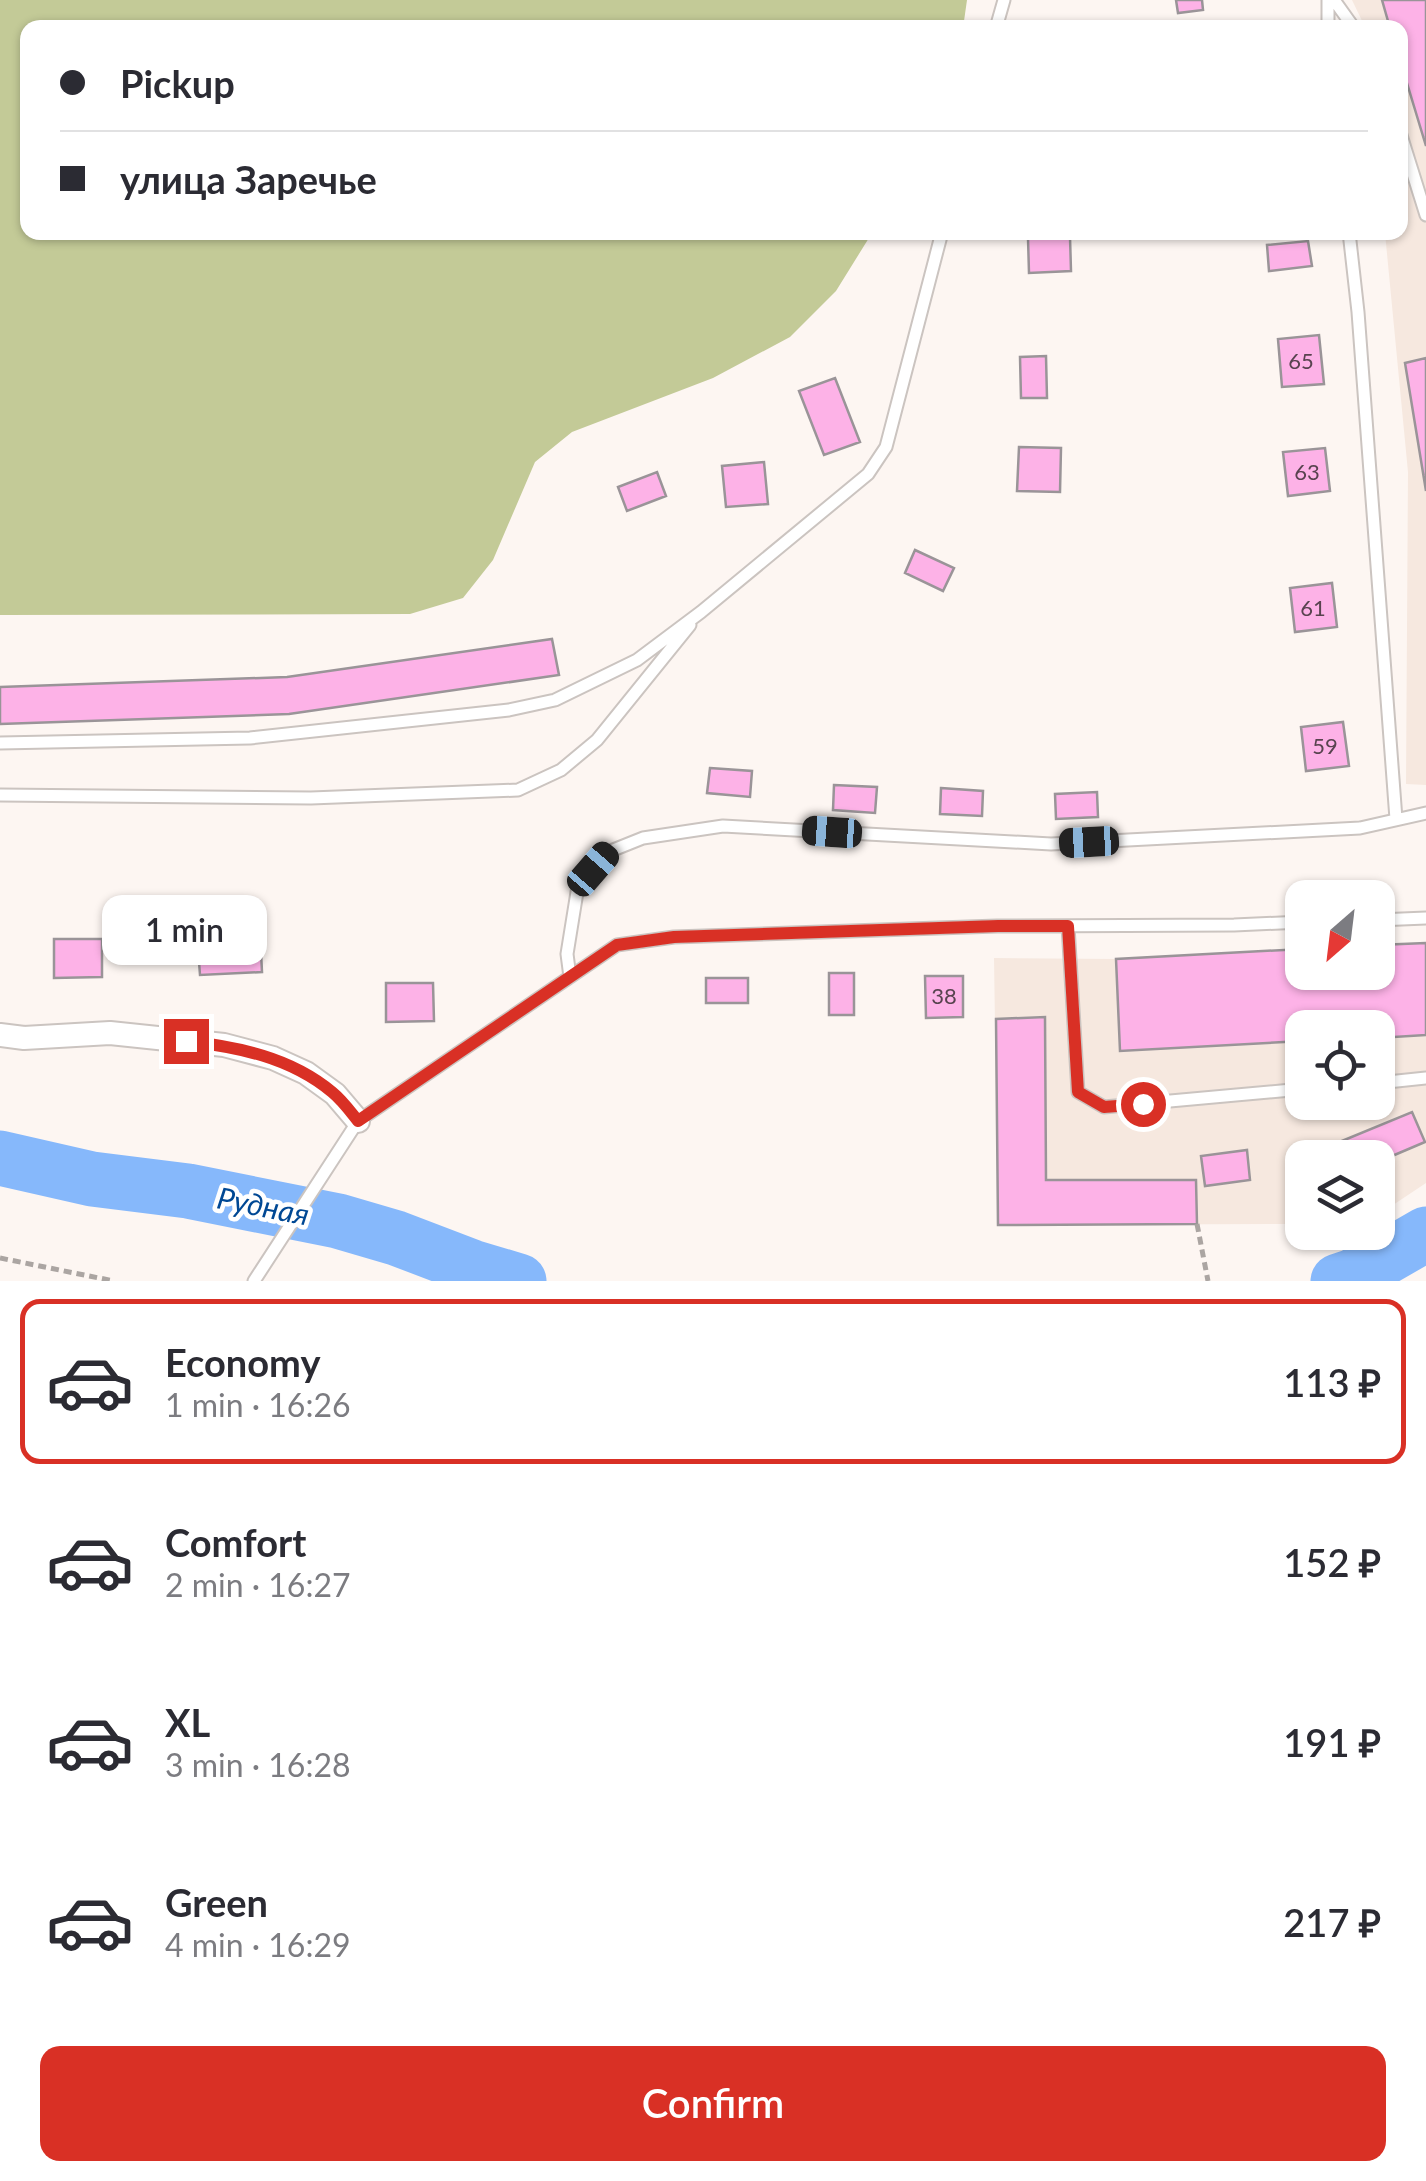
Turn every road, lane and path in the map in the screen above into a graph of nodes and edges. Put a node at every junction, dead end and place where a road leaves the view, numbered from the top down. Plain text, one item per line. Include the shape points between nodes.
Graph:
1 (1331, 0) edge
2 (1347, 20) edge
3 (1408, 158) edge
4 (1426, 215) edge
5 (940, 240) edge
6 (1350, 240) edge
7 (701, 612) junction
8 (0, 743) edge
9 (0, 795) edge
10 (1426, 813) edge
11 (1396, 818) junction
12 (1426, 918) edge
13 (1395, 919) edge
14 (1285, 922) edge
15 (1068, 926) junction
16 (570, 977) junction
17 (0, 1035) edge
18 (1426, 1078) edge
19 (1395, 1081) edge
20 (1285, 1091) edge
21 (358, 1121) junction
22 (1197, 1224) dead end
23 (0, 1258) edge
24 (256, 1277) edge
25 (114, 1281) edge
26 (1208, 1281) edge

1 - 2 lane
3 - 4 lane
5 - 7 lane via 886,447 868,474
6 - 11 lane
7 - 8 lane via 636,660 554,700 509,710 250,738
7 - 9 lane via 597,740 561,770 518,790 311,798
10 - 11 lane
11 - 16 lane via 1360,828 1051,844 723,826 643,838 608,852 578,886 567,954
12 - 13 lane
14 - 15 lane
15 - 16 lane via 674,937 617,945
15 - 20 lane via 1078,1092 1104,1107
16 - 21 lane
17 - 21 street via 110,1033 274,1058 335,1094
18 - 19 lane
21 - 24 lane
22 - 26 path
23 - 25 path

